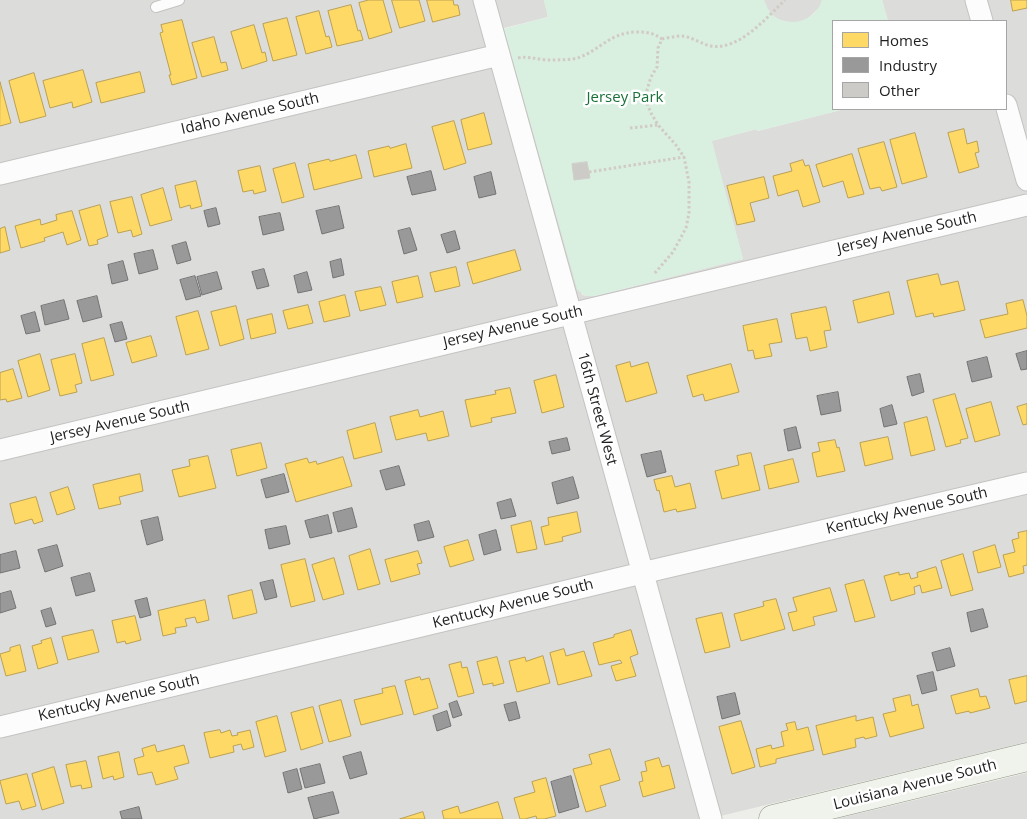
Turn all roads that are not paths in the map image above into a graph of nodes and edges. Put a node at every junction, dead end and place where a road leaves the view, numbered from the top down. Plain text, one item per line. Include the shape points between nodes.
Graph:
1 (179, 0) edge
2 (484, 0) edge
3 (976, 0) edge
4 (156, 7) dead end
5 (982, 20) edge
6 (500, 57) junction
7 (1007, 109) edge
8 (0, 174) edge
9 (1027, 180) edge
10 (1027, 204) edge
11 (571, 314) junction
12 (0, 450) edge
13 (1027, 483) edge
14 (642, 573) junction
15 (0, 727) edge
16 (1027, 757) edge
17 (711, 819) edge
18 (773, 819) edge

1 - 4 lane
2 - 6 street, 16th Street West
3 - 5 street
6 - 8 street, Idaho Avenue South
6 - 11 street, 16th Street West
7 - 9 street
10 - 11 street, Jersey Avenue South
11 - 12 street, Jersey Avenue South
11 - 14 street, 16th Street West
13 - 14 street, Kentucky Avenue South
14 - 15 street, Kentucky Avenue South
14 - 17 street, 16th Street West
16 - 18 main road, Louisiana Avenue South

